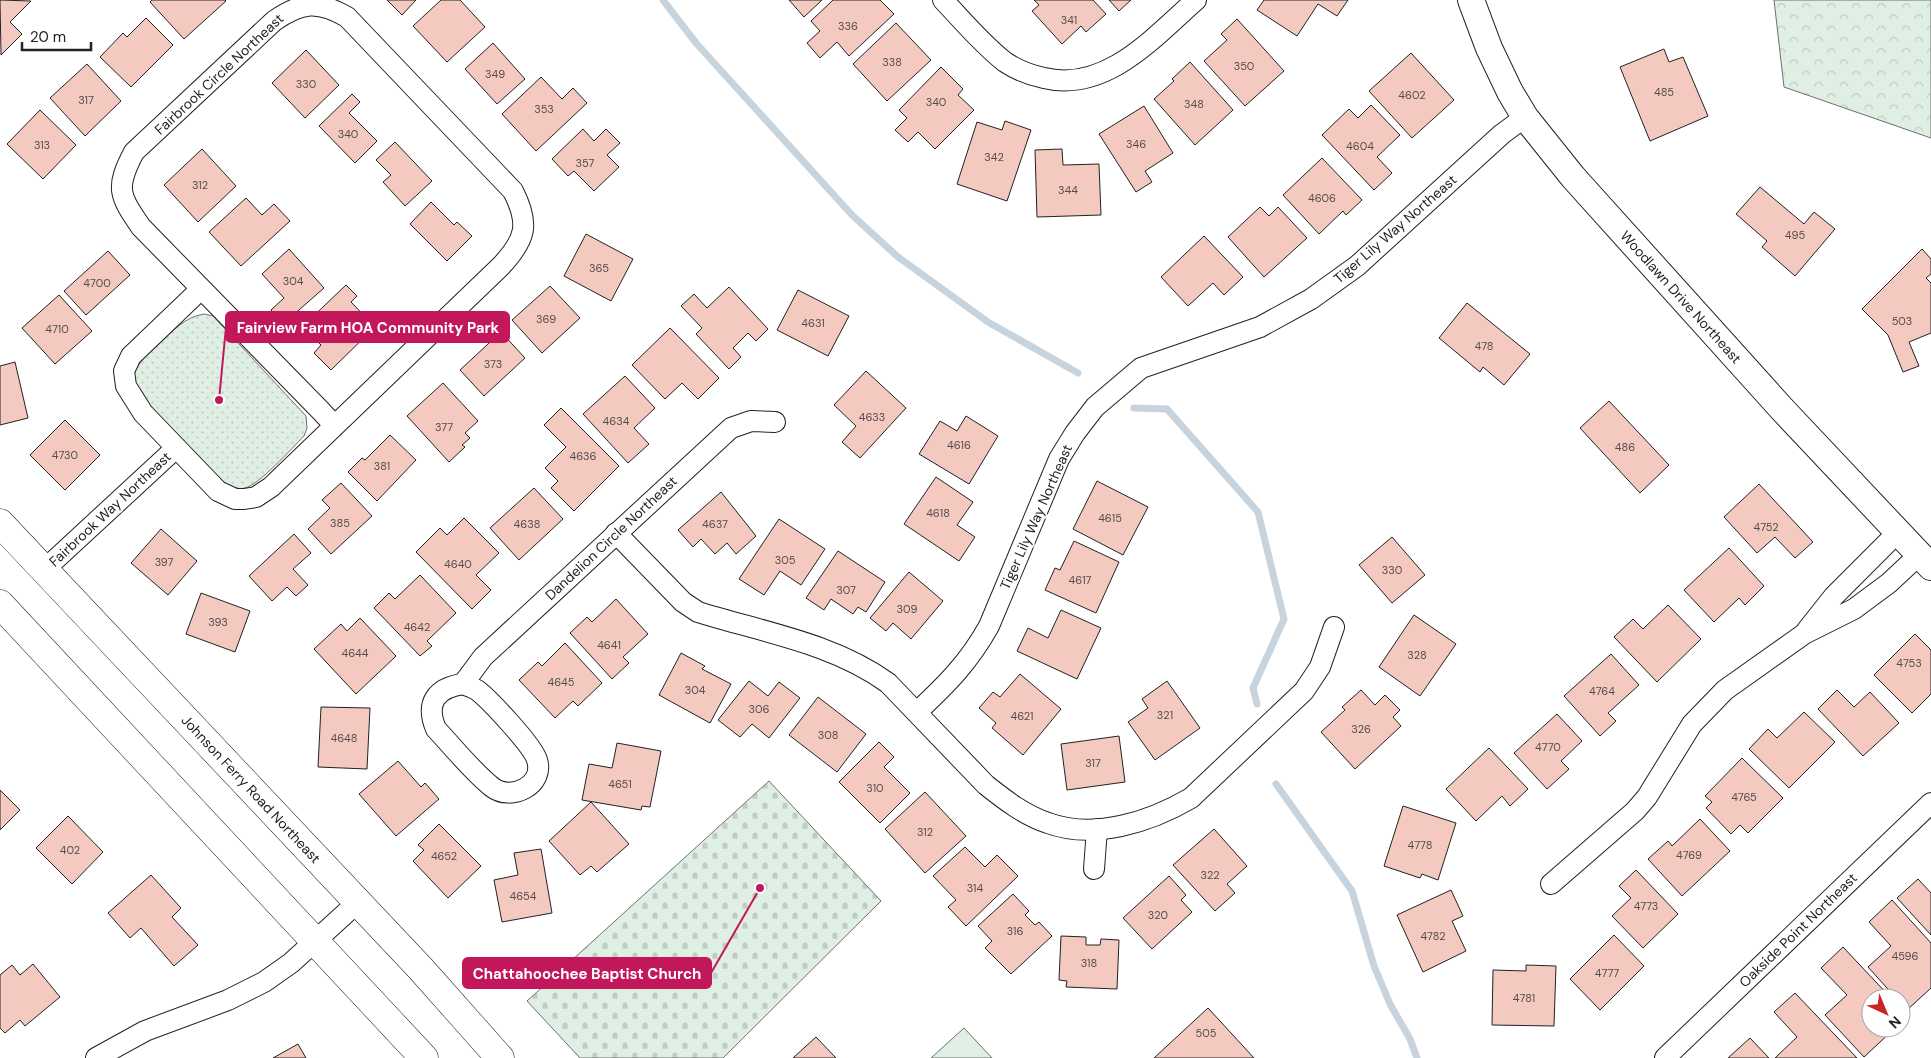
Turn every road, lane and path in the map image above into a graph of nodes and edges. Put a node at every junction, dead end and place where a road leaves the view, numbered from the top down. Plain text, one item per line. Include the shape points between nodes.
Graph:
1 (943, 0) edge
2 (1196, 0) edge
3 (1471, 0) edge
4 (1525, 117) junction
5 (201, 289) junction
6 (775, 422) dead end
7 (334, 425) junction
8 (176, 448) junction
9 (0, 523) edge
10 (1898, 532) junction
11 (616, 533) junction
12 (1925, 561) edge
13 (44, 570) junction
14 (0, 604) edge
15 (1334, 627) dead end
16 (1804, 634) junction
17 (463, 684) junction
18 (917, 712) junction
19 (1931, 803) edge
20 (1098, 829) junction
21 (1094, 869) dead end
22 (1551, 884) dead end
23 (358, 902) junction
24 (316, 940) junction
25 (96, 1058) edge
26 (424, 1058) edge
27 (500, 1058) edge
28 (1665, 1058) edge

1 - 2 street via 1006,62 1052,80 1080,80 1108,71 1138,51
3 - 4 street, Woodlawn Drive Northeast via 1489,48
4 - 10 street, Woodlawn Drive Northeast via 1775,402
4 - 18 street, Tiger Lily Way Northeast via 1502,134 1357,266 1312,299 1260,327 1141,368 1095,407 1059,459 989,626 975,651 958,674
5 - 7 street, Fairbrook Circle Northeast
5 - 7 street, Fairbrook Circle Northeast via 135,220 123,198 123,174 134,152 274,21 295,6 333,6 513,191 525,224 522,240 513,253
5 - 8 street, Fairbrook Way Northeast via 131,356 124,371 132,399
6 - 11 street, Dandelion Circle Northeast via 751,421 731,428
7 - 8 street, Fairbrook Circle Northeast via 271,487 244,499 235,499 218,491
8 - 13 street, Fairbrook Way Northeast
9 - 13 main road, Johnson Ferry Road Northeast
10 - 12 street, Woodlawn Drive Northeast
10 - 16 street via 1834,596
11 - 17 street, Dandelion Circle Northeast via 483,658
11 - 18 street via 683,602 698,612 844,657 870,669
12 - 16 street via 1854,609
13 - 23 main road, Johnson Ferry Road Northeast
14 - 24 main road
15 - 20 street via 1320,667 1304,691 1191,798 1145,820
16 - 22 street via 1705,708 1635,811
17 - 17 street via 477,690 532,748 538,762 537,775 531,784 516,793 506,794 493,788 436,729 431,708 437,695 449,686
18 - 20 street via 986,785 1024,813 1049,824
19 - 28 street, Oakside Point Northeast
20 - 21 street
23 - 24 street
23 - 27 main road, Johnson Ferry Road Northeast
24 - 25 street via 264,982 228,1000 145,1031
24 - 26 main road

